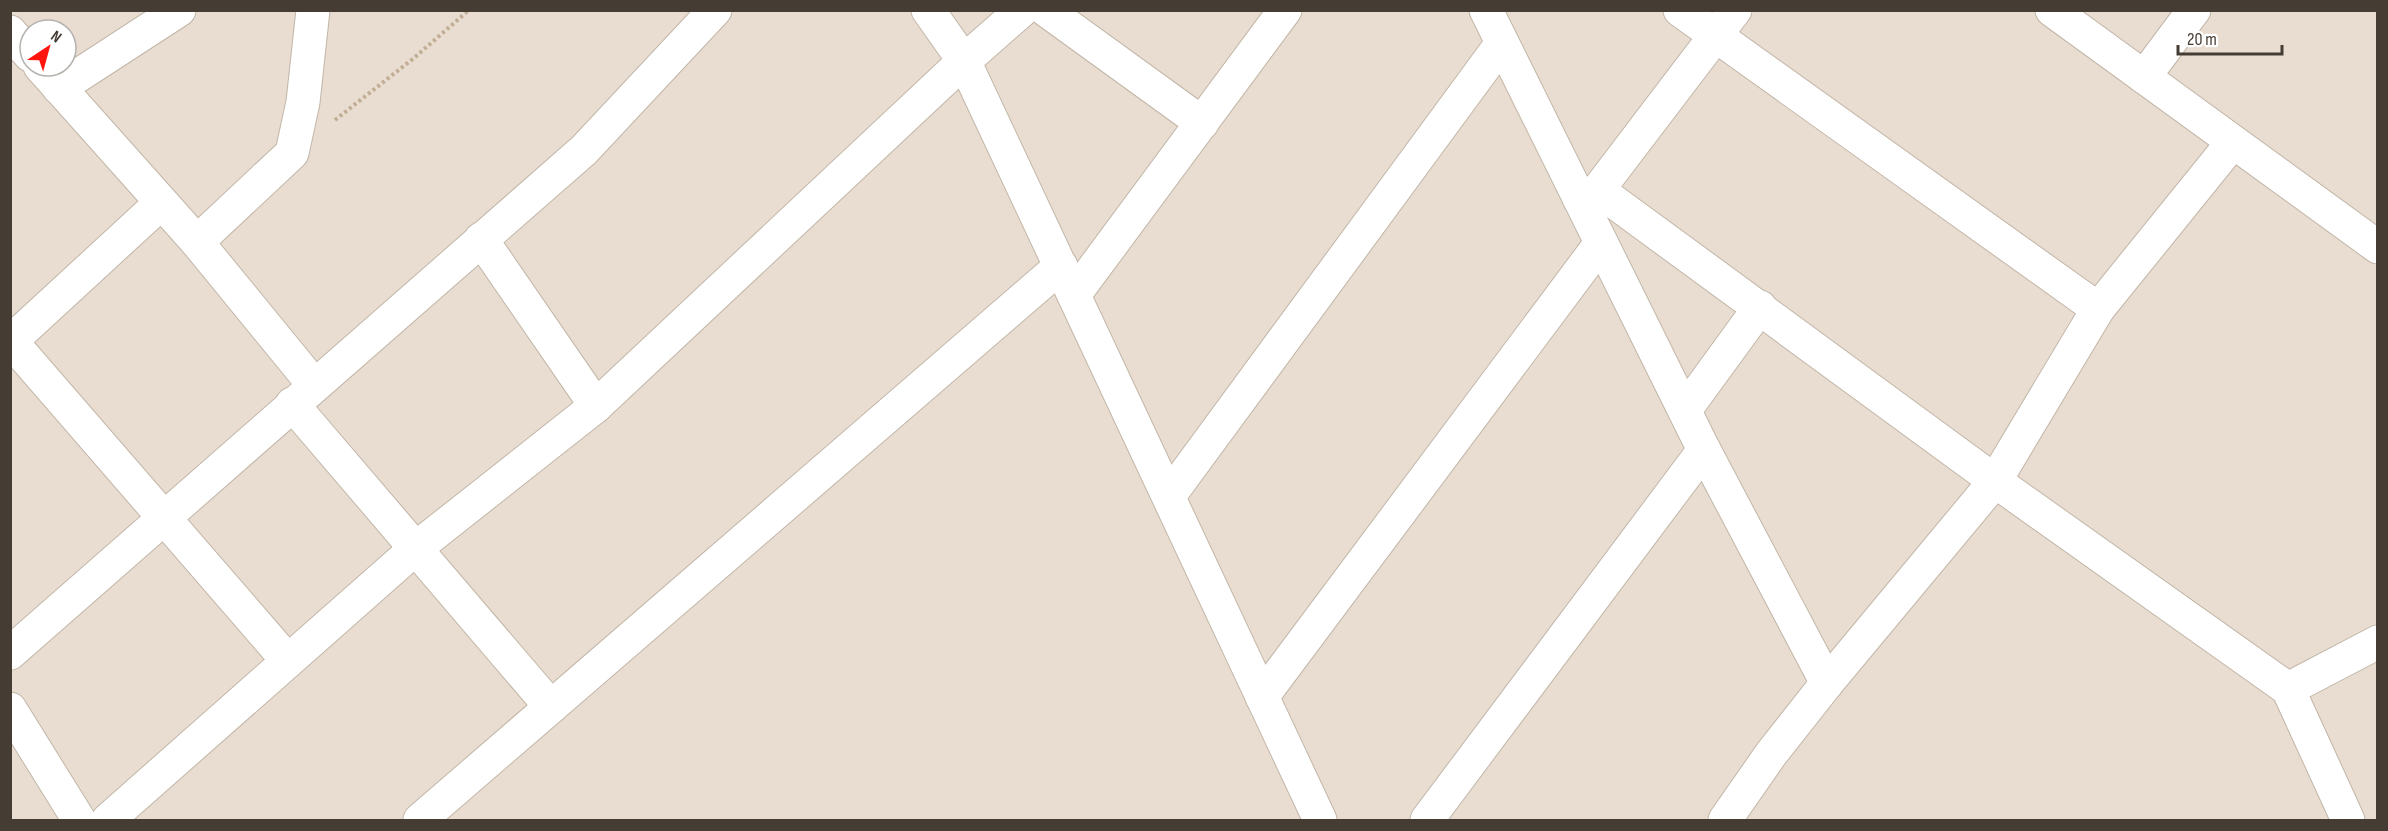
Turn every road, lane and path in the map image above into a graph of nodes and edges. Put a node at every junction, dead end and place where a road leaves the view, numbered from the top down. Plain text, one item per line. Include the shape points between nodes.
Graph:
1 (178, 10) edge
2 (314, 10) edge
3 (469, 10) edge
4 (715, 10) edge
5 (928, 10) edge
6 (1022, 10) edge
7 (1046, 10) edge
8 (1285, 10) edge
9 (1485, 10) edge
10 (1680, 10) edge
11 (1735, 10) edge
12 (2052, 10) edge
13 (2194, 10) edge
14 (1716, 36) junction
15 (1502, 43) junction
16 (964, 61) junction
17 (78, 62) edge
18 (2144, 77) junction
19 (50, 78) edge
20 (1202, 123) junction
21 (2233, 142) junction
22 (292, 153) junction
23 (1589, 194) junction
24 (162, 203) junction
25 (481, 239) junction
26 (196, 242) junction
27 (1601, 243) junction
28 (2378, 247) edge
29 (1068, 281) junction
30 (1760, 307) junction
31 (2098, 309) junction
32 (11, 341) edge
33 (303, 394) junction
34 (596, 406) junction
35 (1685, 410) junction
36 (1704, 450) junction
37 (1995, 481) junction
38 (1168, 496) junction
39 (164, 518) junction
40 (415, 549) junction
41 (2378, 642) edge
42 (10, 653) edge
43 (288, 661) junction
44 (1827, 683) junction
45 (2288, 689) junction
46 (1262, 697) junction
47 (551, 707) junction
48 (10, 709) edge
49 (79, 820) edge
50 (108, 820) edge
51 (420, 820) edge
52 (1320, 820) edge
53 (1427, 820) edge
54 (1725, 820) edge
55 (2348, 820) edge

1 - 17 street
2 - 22 street via 303,102
3 - 22 path
4 - 25 street via 584,150
5 - 16 street
6 - 16 street
7 - 20 street
8 - 20 street
9 - 15 street
10 - 14 street
11 - 14 street
12 - 18 street
13 - 18 street
14 - 23 street
14 - 31 street
15 - 23 street
15 - 38 street
16 - 29 street
16 - 34 street
18 - 21 street
19 - 24 street
20 - 29 street
21 - 28 street
21 - 31 street
22 - 26 street
23 - 27 street
23 - 30 street
24 - 26 street
24 - 32 street
25 - 33 street
25 - 34 street
26 - 33 street
27 - 35 street
27 - 46 street
29 - 38 street
29 - 47 street
30 - 35 street
30 - 37 street
31 - 37 street
32 - 39 street
33 - 39 street
33 - 40 street
34 - 40 street
35 - 36 street
36 - 44 street
36 - 53 street
37 - 44 street
37 - 45 street
38 - 46 street
39 - 42 street
39 - 43 street
40 - 43 street
40 - 47 street
41 - 45 street
43 - 50 street
44 - 54 street
45 - 55 street
46 - 52 street
47 - 51 street
48 - 49 street

